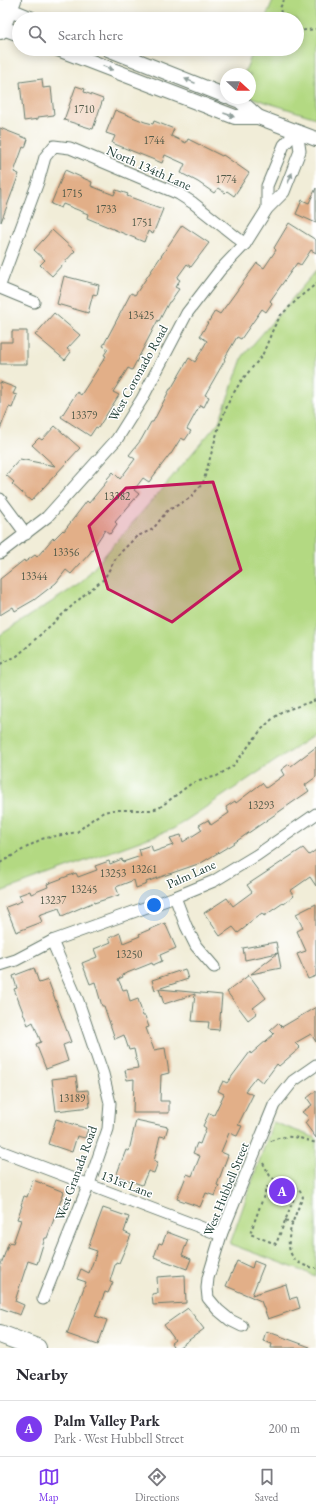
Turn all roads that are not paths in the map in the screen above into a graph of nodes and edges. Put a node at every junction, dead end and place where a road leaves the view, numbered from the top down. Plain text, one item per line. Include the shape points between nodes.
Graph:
1 (7, 5) edge
2 (20, 12) edge
3 (0, 28) edge
4 (12, 32) edge
5 (76, 56) edge
6 (126, 56) edge
7 (220, 94) edge
8 (243, 104) edge
9 (258, 117) junction
10 (297, 131) junction
11 (316, 139) edge
12 (267, 209) junction
13 (245, 244) junction
14 (0, 285) edge
15 (0, 288) edge
16 (34, 302) dead end
17 (0, 499) edge
18 (26, 534) junction
19 (0, 553) edge
20 (316, 814) edge
21 (175, 896) junction
22 (52, 941) junction
23 (0, 965) edge
24 (214, 967) dead end
25 (316, 1065) edge
26 (0, 1151) edge
27 (89, 1184) junction
28 (222, 1235) junction
29 (43, 1299) dead end
30 (242, 1326) dead end
31 (0, 1334) edge
32 (37, 1348) edge

1 - 2 street
1 - 3 main road
3 - 4 street
5 -> 9 street via 235,118
7 -> 6 street
8 - 9 street
9 - 10 street
10 - 11 street
10 - 12 street via 284,144 267,186
12 -> 10 street, West Coronado Road via 284,192 300,151
12 - 13 street, West Coronado Road
13 - 14 street, North 134th Lane via 179,194 70,148 54,146 45,157
13 - 18 street, West Coronado Road via 220,270 186,313 142,399 117,439 47,517
15 - 16 street
17 - 18 street
18 - 19 street, West Coronado Road
20 - 21 street, Palm Lane via 214,881
21 - 22 street, Palm Lane
21 - 24 street via 196,946
22 - 23 street, Palm Lane via 16,960
22 - 27 street, West Granada Road via 78,1001 103,1074 110,1103 108,1129
25 - 28 street, West Hubbell Street via 293,1080 274,1105
26 - 27 street, 131st Lane
27 - 28 street, 131st Lane
27 - 29 street, West Granada Road
28 - 30 street, West Hubbell Street via 208,1278 208,1298 230,1320
31 - 32 main road

